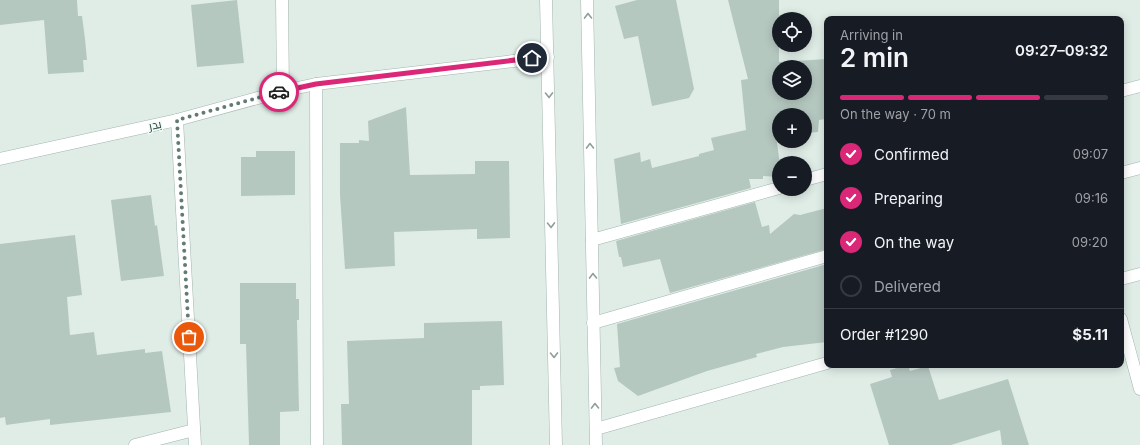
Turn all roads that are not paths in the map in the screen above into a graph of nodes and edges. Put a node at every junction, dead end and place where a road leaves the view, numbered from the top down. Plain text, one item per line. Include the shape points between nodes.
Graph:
1 (282, 0) edge
2 (546, 0) edge
3 (587, 0) edge
4 (548, 57) junction
5 (316, 84) junction
6 (1140, 86) edge
7 (1124, 90) edge
8 (283, 91) junction
9 (177, 120) junction
10 (0, 160) edge
11 (1140, 168) edge
12 (1124, 172) edge
13 (824, 175) edge
14 (812, 178) edge
15 (772, 190) edge
16 (592, 240) junction
17 (824, 257) edge
18 (1140, 274) edge
19 (1124, 278) edge
20 (594, 323) junction
21 (1124, 330) edge
22 (824, 363) edge
23 (1140, 389) edge
24 (596, 429) junction
25 (194, 430) junction
26 (135, 445) edge
27 (195, 445) edge
28 (317, 445) edge
29 (556, 445) edge
30 (596, 445) edge

1 - 8 street
2 - 4 street
16 -> 3 street
4 - 5 street, بدر
4 -> 29 street
5 - 8 street, بدر
5 - 28 street
6 - 7 street
8 - 9 street, بدر
9 - 10 street, بدر
9 - 25 street
11 - 12 street
13 - 14 street
15 - 16 street
20 -> 16 street
17 - 20 street
18 - 19 street
24 -> 20 street
21 - 23 street
22 - 24 street
24 - 30 street
25 - 26 street
25 - 27 street

